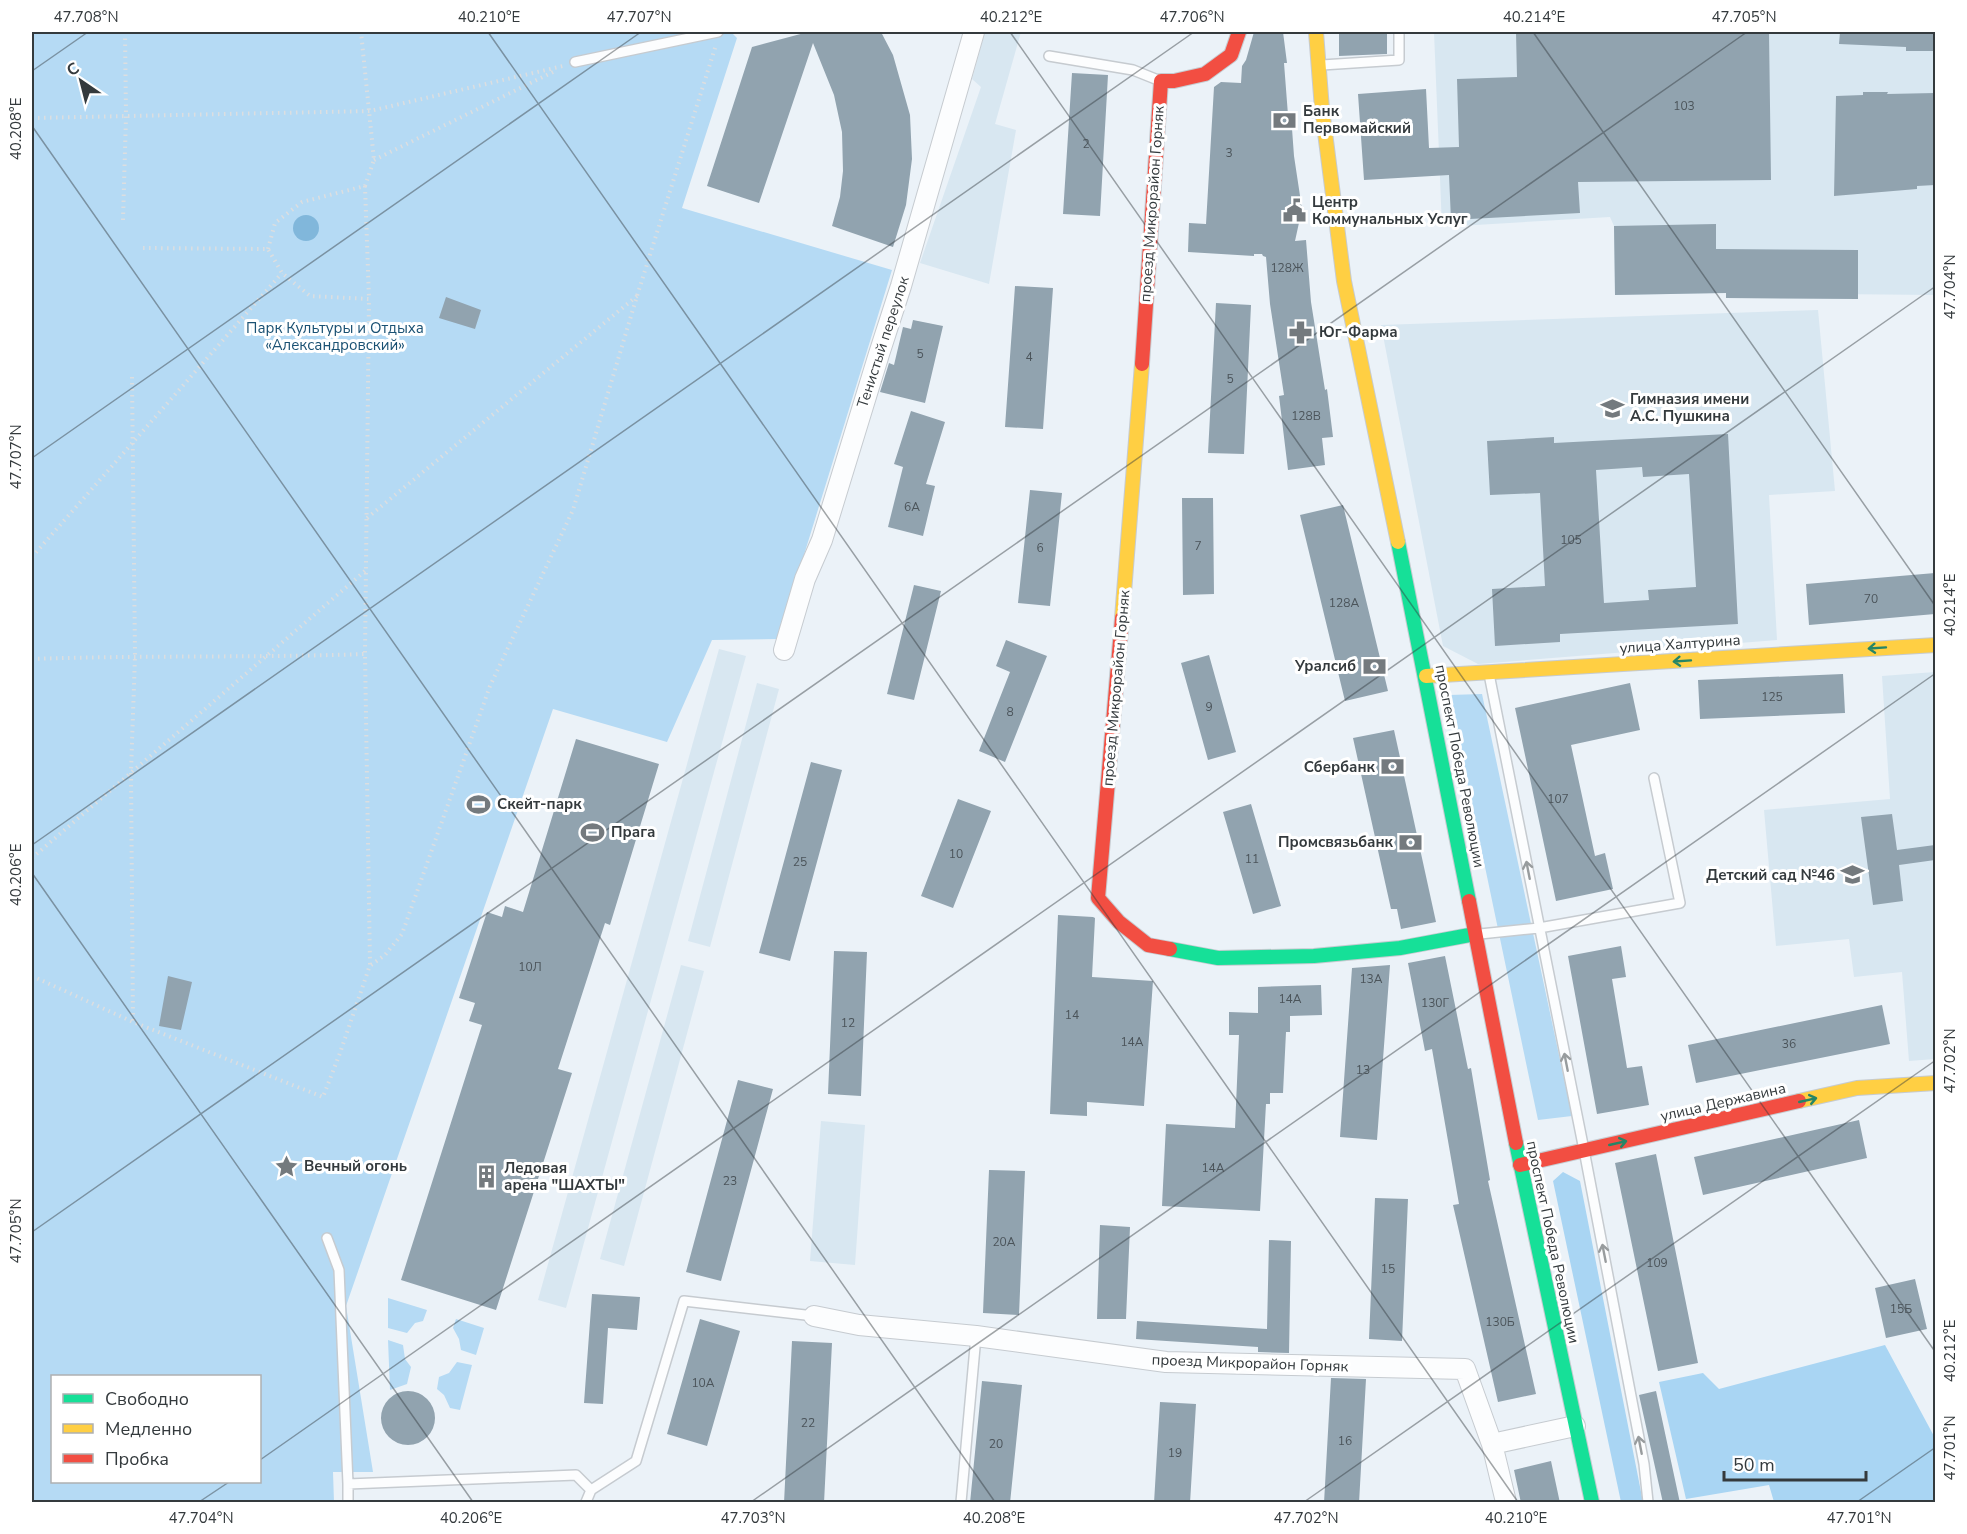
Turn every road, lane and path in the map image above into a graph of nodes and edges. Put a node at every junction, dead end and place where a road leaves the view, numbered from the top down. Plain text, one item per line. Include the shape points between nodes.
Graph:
1 (125, 32) edge
2 (361, 32) edge
3 (718, 32) edge
4 (974, 32) edge
5 (1239, 32) edge
6 (1317, 32) edge
7 (1399, 32) edge
8 (717, 43) dead end
9 (1049, 56) dead end
10 (576, 62) dead end
11 (1319, 65) junction
12 (1161, 81) junction
13 (370, 111) junction
14 (126, 116) junction
15 (32, 118) edge
16 (374, 160) junction
17 (365, 186) junction
18 (123, 220) dead end
19 (141, 248) dead end
20 (268, 249) junction
21 (282, 273) junction
22 (637, 296) junction
23 (369, 299) junction
24 (132, 377) dead end
25 (133, 441) junction
26 (367, 519) junction
27 (32, 557) edge
28 (366, 570) junction
29 (1935, 645) edge
30 (784, 650) dead end
31 (365, 654) junction
32 (135, 656) junction
33 (266, 657) junction
34 (32, 659) edge
35 (1488, 673) junction
36 (1426, 676) junction
37 (131, 772) junction
38 (1654, 778) dead end
39 (32, 858) edge
40 (1539, 928) junction
41 (1475, 934) junction
42 (370, 965) junction
43 (32, 976) edge
44 (133, 1022) junction
45 (1935, 1083) edge
46 (1584, 1150) junction
47 (1520, 1165) junction
48 (327, 1238) dead end
49 (814, 1316) joint
50 (976, 1336) junction
51 (1575, 1426) junction
52 (1492, 1444) junction
53 (348, 1484) junction
54 (591, 1490) junction
55 (348, 1503) edge
56 (586, 1503) edge
57 (961, 1503) edge
58 (1506, 1503) edge
59 (1592, 1503) edge
60 (1648, 1503) edge

1 - 14 path
2 - 13 path
3 - 10 lane
4 - 30 street, Тенистый переулок via 902,286
5 - 12 street via 1231,55 1204,74
6 - 11 street, проспект Победа Революции
7 - 11 lane via 1399,60
8 - 22 path
9 - 12 lane via 1133,70
11 - 36 street, проспект Победа Революции via 1344,281
12 - 41 street, проезд Микрорайон Горняк via 1135,468 1098,898 1119,922 1148,945 1218,958 1400,948
13 - 14 path
13 - 16 path
13 - 16 path via 566,65
14 - 15 path
14 - 18 path
16 - 17 path
17 - 20 path via 302,202 275,223
17 - 23 path
19 - 20 path
20 - 21 path
21 - 23 path via 310,296
21 - 25 path
22 - 26 path
22 - 42 path via 573,510 490,686 402,934 385,955
23 - 26 path
24 - 25 path
25 - 27 path
25 - 32 path
26 - 28 path
28 - 31 path
28 - 33 path
29 -> 35 street, улица Халтурина
31 - 33 path
31 - 42 path
32 - 33 path
32 - 34 path
32 - 37 path
33 - 37 path
35 - 36 street, улица Халтурина
40 -> 35 lane
36 - 41 street, проспект Победа Революции
37 - 39 path
37 - 44 path
38 - 40 lane via 1680,903
40 - 41 lane
46 -> 40 lane
41 - 47 street, проспект Победа Революции
42 - 44 path via 323,1097
43 - 44 path
46 -> 45 street, улица Державина via 1857,1088
46 - 47 street, улица Державина
60 -> 46 lane via 1644,1464
47 - 51 street, проспект Победа Революции
48 - 53 lane via 339,1269
49 - 50 street, проезд Микрорайон Горняк via 859,1325
49 - 54 lane via 684,1301 636,1461
50 - 52 street, проезд Микрорайон Горняк via 1166,1362 1465,1369
50 - 57 lane
51 - 52 street
51 - 59 street, проспект Победа Революции
52 - 58 street, проезд Микрорайон Горняк
53 - 54 lane via 576,1475
53 - 55 lane
54 - 56 lane

